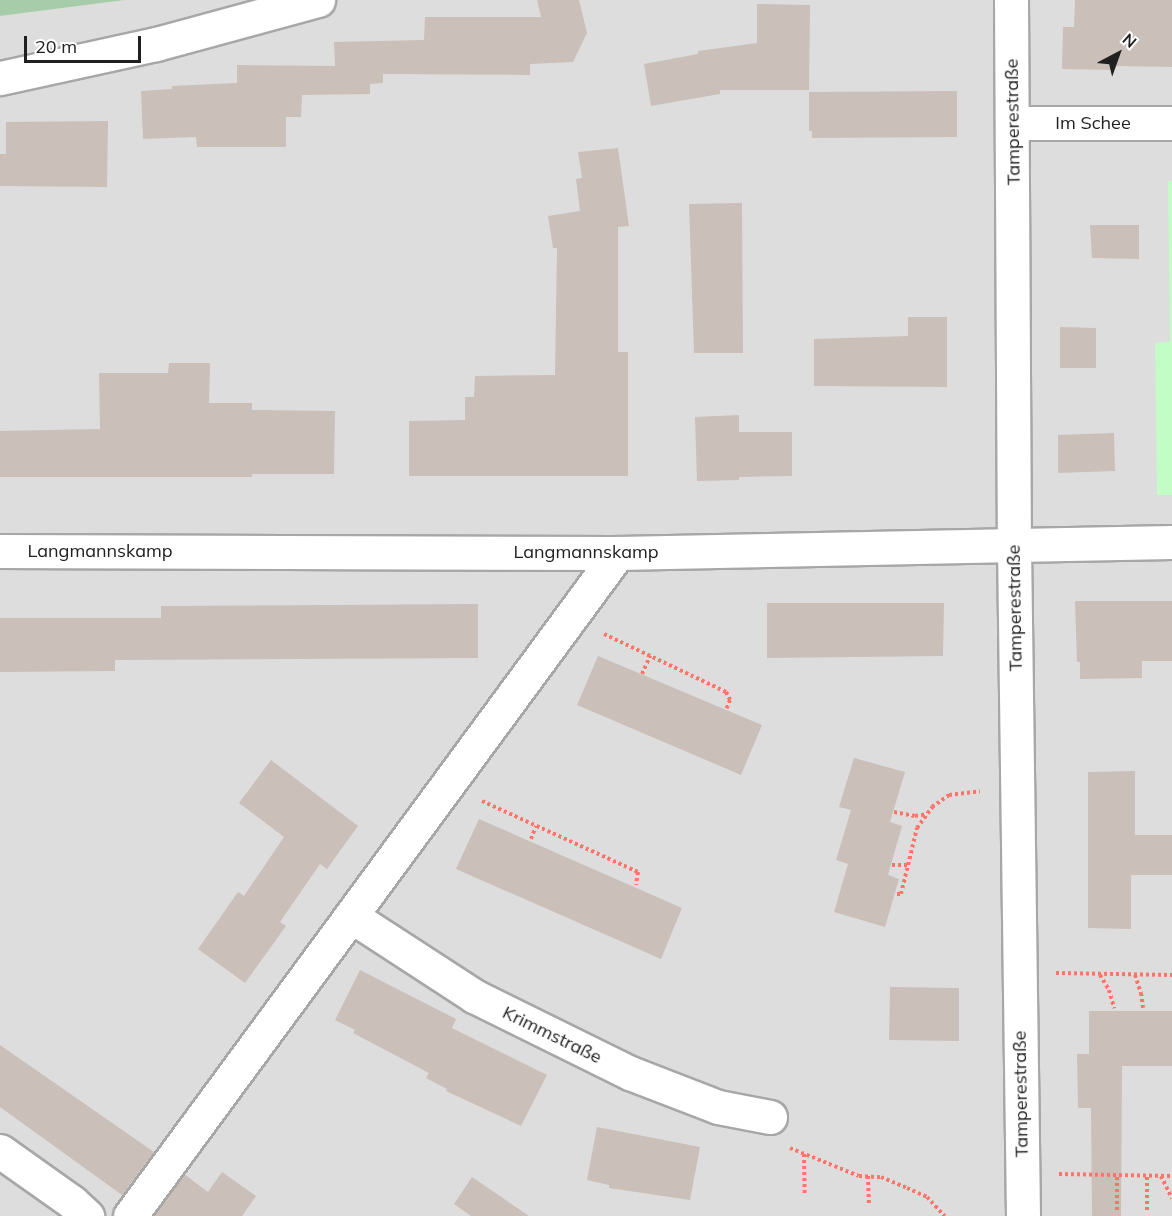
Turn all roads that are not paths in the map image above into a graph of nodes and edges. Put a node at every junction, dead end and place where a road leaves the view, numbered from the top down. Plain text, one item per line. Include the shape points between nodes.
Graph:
1 (318, 0) edge
2 (1011, 0) edge
3 (0, 78) edge
4 (1013, 123) junction
5 (1172, 123) edge
6 (1172, 542) edge
7 (1014, 546) junction
8 (0, 551) edge
9 (618, 553) junction
10 (351, 916) junction
11 (770, 1117) road end
12 (0, 1151) edge
13 (87, 1216) edge
14 (130, 1216) edge
15 (1023, 1216) edge

1 - 3 street via 156,44
2 - 4 street, Tamperestraße
4 - 5 street, Im Schee
4 - 7 street, Tamperestraße
6 - 7 street, Langmannskamp
7 - 9 street, Langmannskamp
7 - 15 street, Tamperestraße
8 - 9 street, Langmannskamp
9 - 10 street
10 - 11 street, Krimmstraße via 474,996 630,1073 718,1107
10 - 14 street
12 - 13 street

